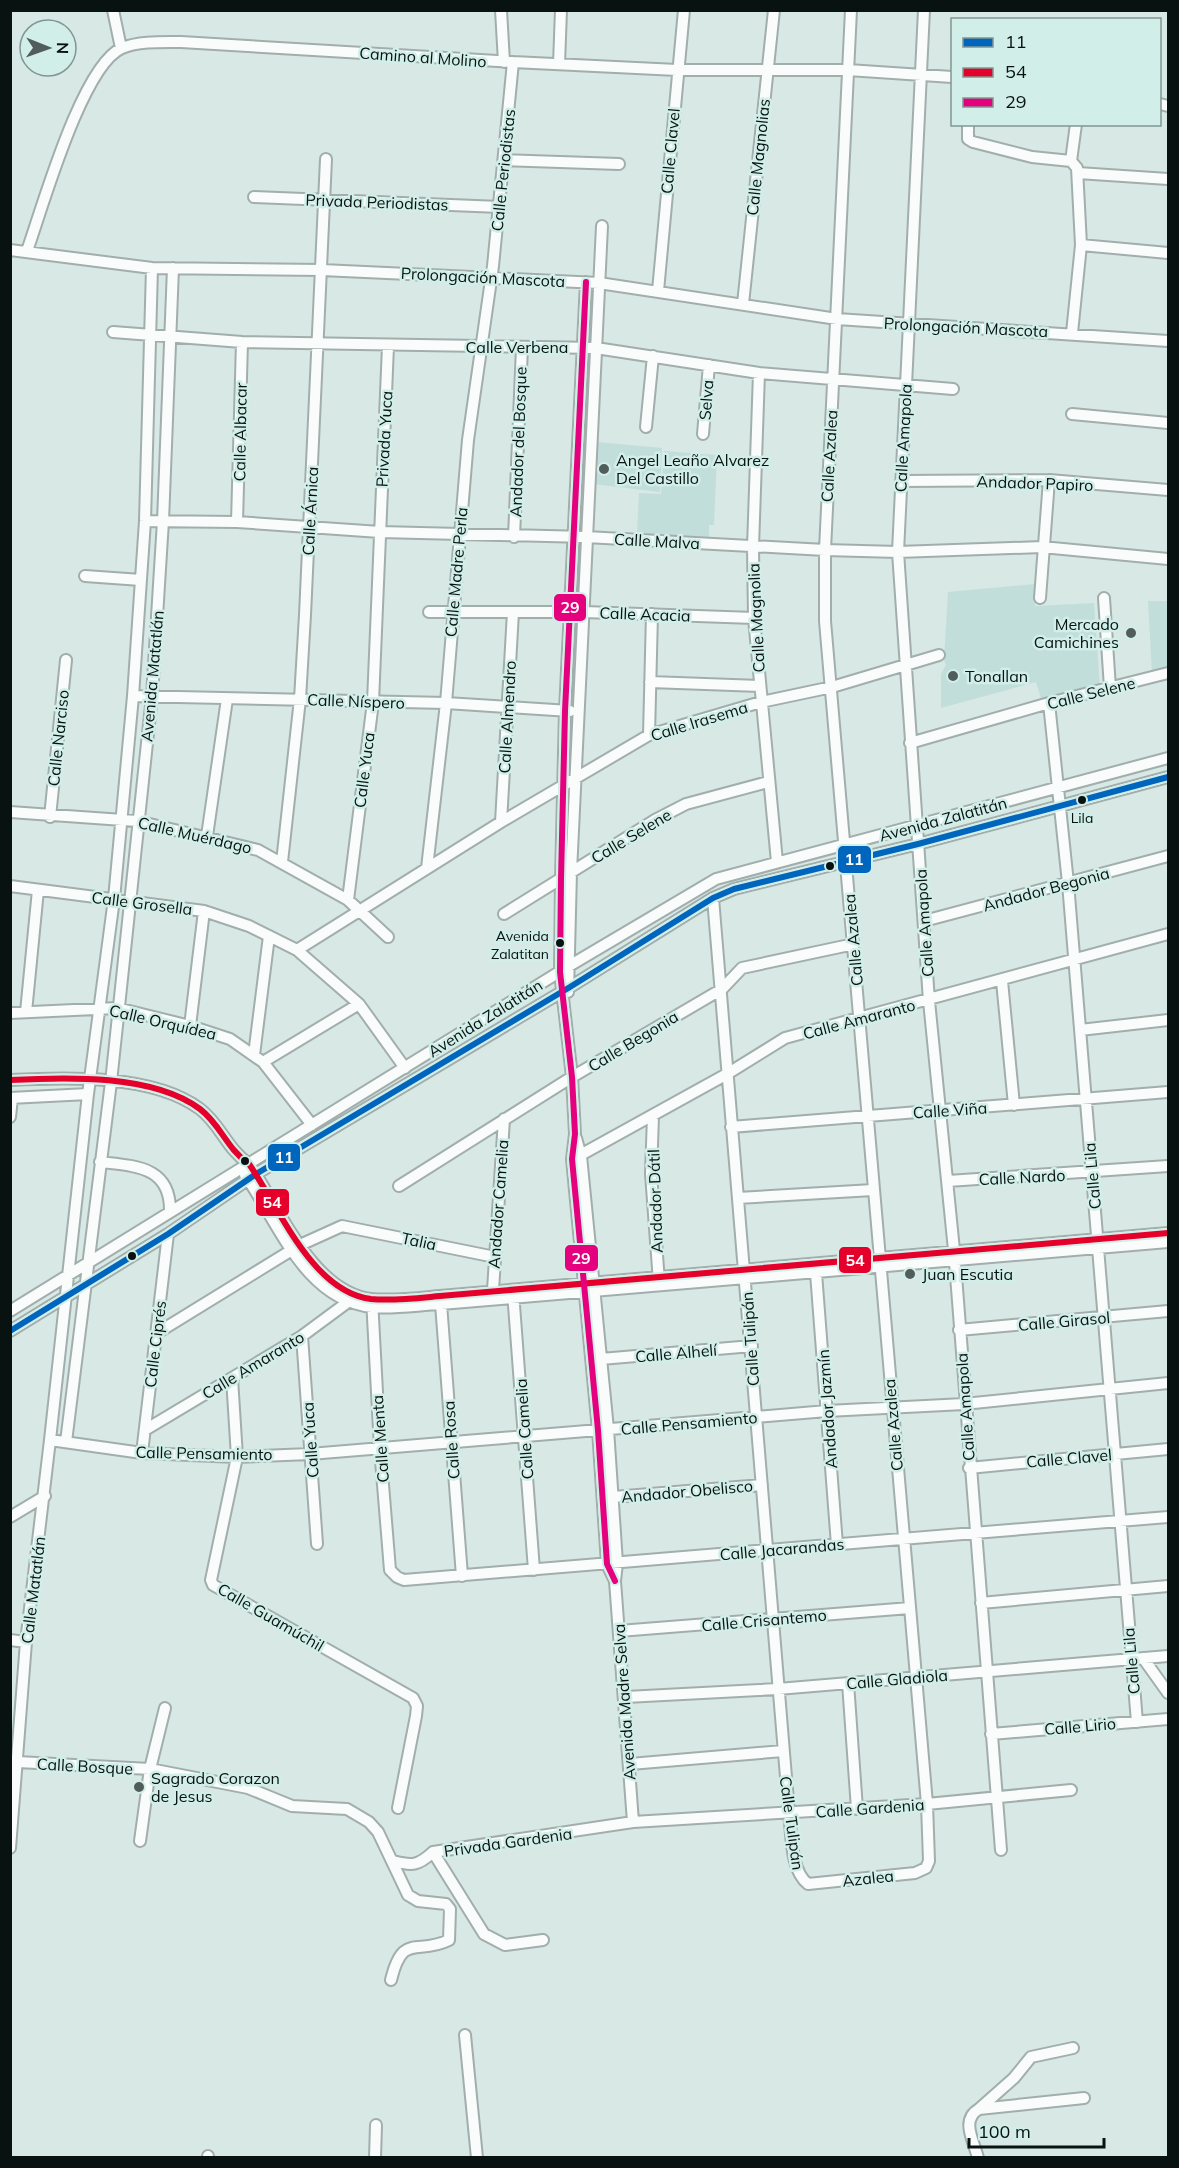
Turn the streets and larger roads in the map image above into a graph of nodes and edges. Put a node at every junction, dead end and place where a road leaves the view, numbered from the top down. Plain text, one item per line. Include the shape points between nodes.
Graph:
1 (114, 10) edge
2 (501, 10) edge
3 (561, 10) edge
4 (684, 10) edge
5 (774, 10) edge
6 (850, 10) edge
7 (924, 10) edge
8 (120, 48) junction
9 (508, 62) junction
10 (559, 64) junction
11 (768, 69) junction
12 (677, 70) junction
13 (848, 70) junction
14 (920, 75) junction
15 (951, 77) edge
16 (968, 126) edge
17 (1076, 126) edge
18 (326, 159) dead end
19 (504, 160) junction
20 (1071, 161) junction
21 (618, 164) dead end
22 (1078, 173) junction
23 (1168, 179) edge
24 (254, 197) dead end
25 (324, 200) junction
26 (500, 207) junction
27 (602, 226) dead end
28 (1081, 245) junction
29 (10, 250) edge
30 (27, 252) junction
31 (1168, 253) edge
32 (152, 268) junction
33 (173, 268) junction
34 (322, 270) junction
35 (489, 277) junction
36 (586, 282) junction
37 (599, 283) junction
38 (658, 291) junction
39 (743, 304) junction
40 (837, 319) junction
41 (907, 324) junction
42 (112, 332) dead end
43 (1072, 333) junction
44 (150, 335) junction
45 (170, 337) junction
46 (1168, 341) edge
47 (242, 342) junction
48 (318, 344) junction
49 (388, 346) junction
50 (522, 347) junction
51 (583, 347) junction
52 (483, 348) junction
53 (596, 348) junction
54 (653, 356) junction
55 (708, 365) junction
56 (759, 373) junction
57 (832, 381) junction
58 (905, 387) junction
59 (953, 389) dead end
60 (1072, 414) dead end
61 (1168, 423) edge
62 (646, 427) dead end
63 (703, 434) dead end
64 (1049, 480) junction
65 (901, 482) junction
66 (1168, 490) edge
67 (145, 521) junction
68 (163, 521) junction
69 (237, 522) junction
70 (308, 526) junction
71 (380, 532) junction
72 (459, 534) junction
73 (514, 537) junction
74 (573, 537) junction
75 (586, 537) junction
76 (753, 547) junction
77 (1042, 547) junction
78 (825, 550) junction
79 (898, 552) junction
80 (1168, 559) edge
81 (86, 576) dead end
82 (141, 580) junction
83 (1040, 598) dead end
84 (1104, 598) dead end
85 (429, 612) dead end
86 (513, 612) junction
87 (570, 612) junction
88 (584, 612) junction
89 (452, 613) junction
90 (652, 614) junction
91 (754, 618) junction
92 (939, 655) dead end
93 (66, 660) dead end
94 (905, 665) junction
95 (1168, 673) edge
96 (650, 682) junction
97 (760, 686) junction
98 (832, 687) junction
99 (1110, 688) junction
100 (133, 696) junction
101 (152, 696) junction
102 (227, 699) junction
103 (300, 699) junction
104 (373, 702) junction
105 (761, 702) junction
106 (446, 703) junction
107 (1049, 703) junction
108 (508, 708) junction
109 (565, 711) junction
110 (579, 711) junction
111 (649, 735) junction
112 (910, 743) junction
113 (1168, 758) edge
114 (576, 777) junction
115 (1168, 777) edge
116 (768, 782) junction
117 (564, 785) junction
118 (1059, 789) junction
119 (1061, 806) junction
120 (10, 812) edge
121 (50, 817) junction
122 (121, 820) junction
123 (137, 821) junction
124 (501, 822) junction
125 (916, 826) junction
126 (207, 836) junction
127 (918, 844) junction
128 (845, 845) junction
129 (1168, 856) edge
130 (847, 860) junction
131 (282, 862) junction
132 (777, 862) junction
133 (427, 868) junction
134 (571, 872) junction
135 (561, 879) junction
136 (1068, 883) junction
137 (10, 886) edge
138 (38, 890) junction
139 (713, 898) junction
140 (114, 899) junction
141 (348, 900) junction
142 (129, 901) junction
143 (204, 911) junction
144 (360, 911) junction
145 (504, 914) dead end
146 (924, 921) junction
147 (1168, 934) edge
148 (269, 936) junction
149 (388, 937) dead end
150 (854, 944) junction
151 (297, 950) junction
152 (1074, 961) junction
153 (719, 966) junction
154 (742, 968) junction
155 (565, 969) junction
156 (1002, 981) junction
157 (722, 989) junction
158 (565, 990) junction
159 (929, 1001) junction
160 (359, 1004) junction
161 (100, 1008) junction
162 (117, 1008) junction
163 (26, 1012) junction
164 (10, 1013) edge
165 (859, 1020) junction
166 (1168, 1020) edge
167 (190, 1026) junction
168 (1080, 1030) junction
169 (254, 1055) junction
170 (264, 1062) junction
171 (405, 1068) junction
172 (727, 1074) junction
173 (572, 1077) junction
174 (90, 1079) junction
175 (10, 1080) edge
176 (111, 1082) junction
177 (1168, 1092) edge
178 (88, 1094) junction
179 (11, 1098) edge
180 (1086, 1101) junction
181 (1014, 1105) junction
182 (940, 1110) junction
183 (653, 1116) junction
184 (866, 1117) junction
185 (10, 1118) edge
186 (504, 1119) junction
187 (312, 1125) junction
188 (731, 1127) junction
189 (576, 1157) junction
190 (100, 1162) junction
191 (245, 1166) junction
192 (1168, 1166) edge
193 (1092, 1173) junction
194 (252, 1177) junction
195 (948, 1181) junction
196 (399, 1186) dead end
197 (873, 1190) junction
198 (738, 1198) junction
199 (170, 1212) junction
200 (1168, 1233) edge
201 (168, 1234) junction
202 (1168, 1242) edge
203 (1098, 1243) junction
204 (296, 1247) junction
205 (954, 1255) junction
206 (495, 1257) junction
207 (880, 1261) junction
208 (88, 1263) junction
209 (746, 1273) junction
210 (816, 1273) junction
211 (70, 1275) junction
212 (659, 1281) junction
213 (86, 1284) junction
214 (589, 1286) junction
215 (493, 1290) junction
216 (513, 1293) junction
217 (67, 1296) junction
218 (353, 1298) junction
219 (372, 1303) junction
220 (441, 1304) junction
221 (10, 1311) edge
222 (1168, 1311) edge
223 (1103, 1317) junction
224 (10, 1330) edge
225 (959, 1330) junction
226 (157, 1333) junction
227 (302, 1336) junction
228 (752, 1346) junction
229 (600, 1359) junction
230 (232, 1378) junction
231 (1168, 1383) edge
232 (1109, 1391) junction
233 (964, 1404) junction
234 (892, 1407) junction
235 (827, 1410) junction
236 (756, 1417) junction
237 (145, 1430) junction
238 (603, 1430) junction
239 (524, 1436) junction
240 (50, 1440) junction
241 (66, 1442) junction
242 (452, 1442) junction
243 (380, 1448) junction
244 (1168, 1449) edge
245 (142, 1454) junction
246 (310, 1454) junction
247 (1114, 1454) junction
248 (237, 1456) junction
249 (969, 1468) junction
250 (762, 1485) junction
251 (45, 1496) junction
252 (613, 1497) junction
253 (10, 1516) edge
254 (1168, 1517) edge
255 (1120, 1521) junction
256 (975, 1533) junction
257 (903, 1539) junction
258 (317, 1544) dead end
259 (837, 1545) junction
260 (766, 1551) junction
261 (612, 1563) junction
262 (534, 1570) junction
263 (462, 1576) junction
264 (396, 1577) joint
265 (1168, 1586) edge
266 (1126, 1590) junction
267 (981, 1603) junction
268 (910, 1608) junction
269 (772, 1620) junction
270 (619, 1631) junction
271 (10, 1640) edge
272 (26, 1642) junction
273 (1168, 1656) edge
274 (1143, 1659) junction
275 (1131, 1660) junction
276 (986, 1670) junction
277 (916, 1677) junction
278 (848, 1683) junction
279 (778, 1689) junction
280 (1168, 1693) edge
281 (626, 1697) junction
282 (165, 1708) dead end
283 (1168, 1719) edge
284 (1137, 1722) junction
285 (991, 1734) junction
286 (783, 1751) junction
287 (18, 1762) junction
288 (630, 1764) junction
289 (150, 1769) junction
290 (1071, 1790) dead end
291 (996, 1797) junction
292 (927, 1804) junction
293 (398, 1808) dead end
294 (857, 1809) junction
295 (789, 1813) junction
296 (633, 1822) junction
297 (140, 1840) dead end
298 (10, 1848) edge
299 (1001, 1850) dead end
300 (433, 1852) junction
301 (393, 1861) junction
302 (926, 1868) joint
303 (808, 1884) joint
304 (543, 1940) dead end
305 (391, 1980) dead end
306 (465, 2035) dead end
307 (1073, 2048) dead end
308 (1084, 2097) dead end
309 (975, 2111) junction
310 (376, 2125) dead end
311 (375, 2157) edge
312 (477, 2157) edge
313 (978, 2157) edge

1 - 8 street
2 - 9 street, Calle Periodistas
3 - 10 street
4 - 12 street, Calle Clavel
5 - 11 street, Calle Magnolias
6 - 13 street, Calle Azalea
7 - 14 street, Calle Amapola
8 - 9 street, Camino al Molino via 181,42
8 - 30 street via 94,76 84,96
9 - 10 street, Camino al Molino
9 - 19 street, Calle Periodistas
10 - 12 street, Camino al Molino
11 - 12 street, Camino al Molino
11 - 13 street, Camino al Molino
11 - 39 street, Calle Magnolias
12 - 38 street, Calle Clavel
13 - 14 street, Camino al Molino
13 - 40 street, Calle Azalea
14 - 15 street, Camino al Molino
14 - 41 street, Calle Amapola
16 - 20 street via 968,139 1032,157
17 - 20 street
18 - 25 street, Calle Árnica
19 - 21 street
19 - 26 street, Calle Periodistas
20 - 22 street via 1076,163
22 - 23 street
22 - 28 street
24 - 25 street, Privada Periodistas
25 - 26 street, Privada Periodistas
25 - 34 street, Calle Árnica
26 - 35 street, Calle Periodistas
27 - 37 street, Avenida Madre Selva
28 - 31 street
28 - 43 street
29 - 30 street, Prolongación Mascota
30 - 32 street, Prolongación Mascota
32 - 33 street, Prolongación Mascota
32 - 44 street, Avenida Matatlán
33 - 34 street, Prolongación Mascota
33 - 45 street, Avenida Matatlán
34 - 35 street, Prolongación Mascota
34 - 48 street, Calle Árnica
35 - 36 street, Prolongación Mascota
35 - 52 street, Calle Madre Perla
36 - 37 street, Prolongación Mascota
36 - 51 street, Avenida Madre Selva
37 - 38 street, Prolongación Mascota
37 - 53 street, Avenida Madre Selva
38 - 39 street, Prolongación Mascota
39 - 40 street, Prolongación Mascota
40 - 41 street, Prolongación Mascota
40 - 57 street, Calle Azalea
41 - 43 street, Prolongación Mascota
41 - 58 street, Calle Amapola
42 - 44 street, Calle Verbena
43 - 46 street, Prolongación Mascota
44 - 45 street, Calle Verbena
44 - 67 street, Avenida Matatlán
45 - 47 street, Calle Verbena
45 - 68 street, Avenida Matatlán
47 - 48 street, Calle Verbena
47 - 69 street, Calle Albacar
48 - 49 street, Calle Verbena
48 - 70 street, Calle Árnica
49 - 52 street, Calle Verbena
49 - 71 street, Privada Yuca
50 - 51 street, Calle Verbena
50 - 52 street, Calle Verbena
50 - 73 street, Andador del Bosque
51 - 53 street, Calle Verbena
51 - 74 street, Avenida Madre Selva
52 - 72 street, Calle Madre Perla via 468,440
53 - 54 street, Calle Verbena
53 - 75 street, Avenida Madre Selva
54 - 55 street, Calle Verbena
54 - 62 street
55 - 56 street, Calle Verbena
55 - 63 street, Selva
56 - 57 street, Calle Verbena
56 - 76 street, Calle Magnolia
57 - 58 street, Calle Verbena
57 - 78 street, Calle Azalea
58 - 59 street, Calle Verbena
58 - 65 street, Calle Amapola
60 - 61 street
64 - 65 street, Andador Papiro
64 - 66 street, Andador Papiro
64 - 77 street
65 - 79 street, Calle Amapola
67 - 68 street, Calle Malva
67 - 82 street, Avenida Matatlán
68 - 69 street, Calle Malva
68 - 101 street, Avenida Matatlán
69 - 70 street, Calle Malva
70 - 71 street, Calle Malva
70 - 103 street, Calle Árnica
71 - 72 street, Calle Malva
71 - 104 street, Calle Yuca
72 - 73 street, Calle Malva
72 - 89 street, Calle Madre Perla
73 - 74 street, Calle Malva
74 - 75 street, Calle Malva
74 - 87 street, Avenida Madre Selva
75 - 76 street, Calle Malva
75 - 88 street, Avenida Madre Selva
76 - 78 street, Calle Malva
76 - 91 street, Calle Magnolia
77 - 79 street, Calle Malva
77 - 80 street, Calle Malva
77 - 83 street
78 - 79 street, Calle Malva
78 - 98 street, Calle Azalea via 825,621
79 - 94 street, Calle Amapola
81 - 82 street
82 - 100 street, Avenida Matatlán
84 - 99 street
85 - 89 street, Calle Acacia
86 - 87 street, Calle Acacia
86 - 89 street, Calle Acacia
86 - 108 street, Calle Almendro
87 - 88 street, Calle Acacia
87 - 109 street, Avenida Madre Selva
88 - 90 street, Calle Acacia
88 - 110 street, Avenida Madre Selva
89 - 106 street, Calle Madre Perla
90 - 91 street, Calle Acacia
90 - 96 street
91 - 97 street, Calle Magnolia
92 - 94 street, Calle Irasema
93 - 121 street, Calle Narciso
94 - 98 street, Calle Irasema
94 - 112 street, Calle Amapola
95 - 99 street, Calle Selene
96 - 97 street
96 - 111 street
97 - 105 street, Calle Magnolia
98 - 105 street, Calle Irasema
98 - 128 street, Calle Azalea
99 - 107 street, Calle Selene
100 - 101 street, Calle Níspero
100 - 122 street, Avenida Matatlán
101 - 102 street, Calle Níspero
101 - 123 street, Avenida Matatlán
102 - 103 street, Calle Níspero
102 - 126 street
103 - 104 street, Calle Níspero
103 - 131 street, Calle Árnica
104 - 106 street, Calle Níspero
104 - 141 street, Calle Yuca
105 - 111 street, Calle Irasema
105 - 116 street, Calle Magnolia
106 - 108 street, Calle Níspero
106 - 133 street, Calle Madre Perla
107 - 112 street, Calle Selene
107 - 118 street, Calle Lila
108 - 109 street, Calle Níspero
108 - 124 street, Calle Almendro
109 - 110 street, Calle Níspero
109 - 117 street, Avenida Madre Selva
110 - 114 street, Avenida Madre Selva
111 - 114 street, Calle Irasema
112 - 125 street, Calle Amapola
113 - 118 street, Avenida Zalatitán
114 - 117 street, Calle Irasema
114 - 134 street, Avenida Madre Selva
115 - 119 street, Avenida Zalatitán
116 - 132 street, Calle Magnolia
116 - 134 street, Calle Selene via 686,804
117 - 124 street, Calle Irasema
117 - 135 street, Avenida Madre Selva
118 - 119 street, Calle Lila
118 - 125 street, Avenida Zalatitán
119 - 127 street, Avenida Zalatitán
119 - 136 street, Calle Lila
120 - 121 street, Calle Muérdago
121 - 122 street, Calle Muérdago
122 - 123 street, Calle Muérdago
122 - 140 street, Avenida Matatlán
123 - 126 street, Calle Muérdago
123 - 142 street, Avenida Matatlán
124 - 133 street, Calle Irasema
125 - 127 street, Calle Amapola
125 - 128 street, Avenida Zalatitán
126 - 131 street, Calle Muérdago via 258,850
127 - 130 street, Avenida Zalatitán
127 - 146 street, Calle Amapola
128 - 130 street, Calle Azalea
128 - 132 street, Avenida Zalatitán
129 - 136 street, Andador Begonia
130 - 139 street, Avenida Zalatitán
130 - 150 street, Calle Azalea
131 - 141 street, Calle Muérdago
132 - 155 street, Avenida Zalatitán via 708,883
133 - 144 street, Calle Irasema
134 - 135 street, Calle Selene
134 - 155 street, Avenida Madre Selva
135 - 145 street, Calle Selene
135 - 155 street, Avenida Madre Selva
136 - 146 street, Andador Begonia
136 - 152 street, Calle Lila
137 - 138 street, Calle Grosella
138 - 140 street, Calle Grosella
138 - 163 street
139 - 153 street, Calle Tulipán
139 - 158 street, Avenida Zalatitán
140 - 142 street, Calle Grosella
140 - 161 street, Avenida Matatlán
141 - 144 street, Calle Muérdago
142 - 143 street, Calle Grosella
142 - 162 street, Avenida Matatlán
143 - 148 street, Calle Grosella
143 - 167 street
144 - 149 street, Calle Muérdago
144 - 151 street, Calle Irasema
146 - 159 street, Calle Amapola
147 - 152 street, Calle Amaranto
148 - 151 street, Calle Grosella
148 - 169 street
150 - 154 street
150 - 165 street, Calle Azalea
151 - 160 street, Calle Grosella
152 - 156 street, Calle Amaranto
152 - 168 street, Calle Lila
153 - 154 street
153 - 157 street, Calle Tulipán
154 - 157 street, Calle Begonia
155 - 158 street, Avenida Madre Selva
155 - 171 street, Avenida Zalatitán
156 - 159 street, Calle Amaranto
156 - 181 street
157 - 172 street, Calle Tulipán
157 - 173 street, Calle Begonia
158 - 173 street, Avenida Madre Selva
158 - 194 street, Avenida Zalatitán
159 - 165 street, Calle Amaranto
159 - 182 street, Calle Amapola
160 - 170 street
160 - 171 street, Calle Grosella
161 - 162 street, Calle Orquídea
161 - 163 street, Calle Orquídea
161 - 174 street, Avenida Matatlán
162 - 167 street, Calle Orquídea
162 - 176 street, Avenida Matatlán
163 - 164 street, Calle Orquídea
165 - 172 street, Calle Amaranto via 784,1038
165 - 184 street, Calle Azalea
166 - 168 street
167 - 169 street, Calle Orquídea via 230,1039
168 - 180 street, Calle Lila
169 - 170 street, Calle Orquídea
170 - 187 street, Calle Orquídea
171 - 187 street, Avenida Zalatitán
172 - 183 street, Calle Amaranto
172 - 188 street, Calle Tulipán
173 - 186 street, Calle Begonia
173 - 189 street, Avenida Madre Selva
174 - 175 street
174 - 176 street
174 - 178 street, Calle Matatlán
176 - 190 street
176 - 191 street via 183,1098 217,1126
177 - 180 street, Calle Viña
178 - 179 street
178 - 211 street, Calle Matatlán
179 - 185 street
180 - 181 street, Calle Viña
180 - 193 street, Calle Lila
181 - 182 street, Calle Viña
182 - 184 street, Calle Viña
182 - 195 street, Calle Amapola
183 - 189 street, Calle Amaranto
183 - 212 street, Andador Dátil via 651,1174
184 - 188 street, Calle Viña
184 - 197 street, Calle Azalea
186 - 196 street, Calle Begonia
186 - 206 street, Andador Camelia
187 - 191 street, Avenida Zalatitán
188 - 198 street, Calle Tulipán
189 - 214 street, Avenida Madre Selva
190 - 199 street via 141,1167 153,1173 167,1190
190 - 208 street
191 - 194 street
191 - 199 street, Avenida Zalatitán
192 - 193 street, Calle Nardo
193 - 195 street, Calle Nardo
193 - 203 street, Calle Lila
194 - 201 street, Avenida Zalatitán
194 - 204 street
195 - 205 street, Calle Amapola
197 - 198 street
197 - 207 street, Calle Azalea
198 - 209 street, Calle Tulipán
199 - 208 street, Avenida Zalatitán
200 - 203 street
201 - 213 street, Avenida Zalatitán
201 - 226 street, Calle Ciprés
202 - 203 street
203 - 205 street
203 - 223 street, Calle Lila
204 - 206 street, Talia via 342,1226
204 - 218 street via 310,1274
204 - 226 street
205 - 207 street
205 - 225 street, Calle Amapola
206 - 215 street, Andador Camelia
207 - 209 street
207 - 210 street
207 - 234 street, Calle Azalea
208 - 211 street, Avenida Zalatitán
208 - 213 street
209 - 210 street
209 - 212 street
209 - 228 street, Calle Tulipán
210 - 235 street, Andador Jazmín
211 - 217 street, Calle Matatlán
211 - 221 street, Avenida Zalatitán
212 - 214 street
213 - 217 street, Avenida Zalatitán
213 - 241 street
214 - 216 street
214 - 229 street, Avenida Madre Selva
214 - 238 street, Avenida Madre Selva
215 - 216 street
215 - 219 street
216 - 220 street
216 - 239 street, Calle Camelia
217 - 224 street, Avenida Zalatitán
217 - 240 street, Calle Matatlán
218 - 219 street
218 - 227 street, Calle Amaranto
219 - 220 street
219 - 243 street, Calle Menta
220 - 242 street, Calle Rosa
222 - 223 street, Calle Girasol
223 - 225 street, Calle Girasol
223 - 232 street, Calle Lila
225 - 233 street, Calle Amapola
226 - 237 street, Calle Ciprés
227 - 230 street, Calle Amaranto
227 - 246 street, Calle Yuca
228 - 229 street, Calle Alhelí
228 - 236 street, Calle Tulipán
229 - 238 street, Avenida Madre Selva
230 - 237 street, Calle Amaranto
230 - 248 street, Calle Guamúchil
231 - 232 street, Calle Pensamiento
232 - 233 street, Calle Pensamiento
232 - 247 street, Calle Lila
233 - 234 street, Calle Pensamiento
233 - 249 street, Calle Amapola
234 - 235 street, Calle Pensamiento
234 - 257 street, Calle Azalea
235 - 236 street, Calle Pensamiento
235 - 259 street, Andador Jazmín
236 - 238 street, Calle Pensamiento
236 - 250 street, Calle Tulipán
237 - 245 street, Calle Ciprés
238 - 239 street, Calle Pensamiento
238 - 252 street, Avenida Madre Selva
238 - 261 street, Avenida Madre Selva
239 - 242 street, Calle Pensamiento
239 - 262 street, Calle Camelia
240 - 241 street
240 - 251 street, Calle Matatlán
241 - 245 street, Calle Pensamiento
242 - 243 street, Calle Pensamiento
242 - 263 street, Calle Rosa
243 - 246 street, Calle Pensamiento
243 - 264 street, Calle Menta via 390,1570
244 - 247 street, Calle Clavel
245 - 248 street, Calle Pensamiento
246 - 248 street, Calle Pensamiento
246 - 258 street, Calle Yuca
247 - 249 street, Calle Clavel
247 - 255 street, Calle Lila
248 - 293 street, Calle Guamúchil via 213,1585 413,1698 416,1716
249 - 256 street, Calle Amapola
250 - 252 street, Andador Obelisco
250 - 260 street, Calle Tulipán
251 - 253 street
251 - 272 street, Calle Matatlán
252 - 261 street, Avenida Madre Selva
254 - 255 street, Calle Jacarandas
255 - 256 street, Calle Jacarandas
255 - 266 street, Calle Lila
256 - 257 street, Calle Jacarandas
256 - 267 street, Calle Amapola
257 - 259 street, Calle Jacarandas
257 - 268 street, Calle Azalea
259 - 260 street, Calle Jacarandas
260 - 261 street, Calle Jacarandas
260 - 269 street, Calle Tulipán
261 - 262 street, Calle Jacarandas
261 - 270 street, Avenida Madre Selva
262 - 263 street, Calle Jacarandas
263 - 264 street, Calle Jacarandas via 404,1580
265 - 266 street
266 - 267 street
266 - 275 street, Calle Lila
267 - 276 street, Calle Amapola
268 - 269 street, Calle Crisantemo
268 - 277 street, Calle Azalea
269 - 270 street, Calle Crisantemo
269 - 279 street, Calle Tulipán
270 - 281 street, Avenida Madre Selva
271 - 272 street
272 - 287 street, Calle Matatlán
273 - 274 street, Calle Gladiola
274 - 275 street, Calle Gladiola
274 - 280 street
275 - 276 street, Calle Gladiola
275 - 284 street, Calle Lila
276 - 277 street, Calle Gladiola
276 - 285 street, Calle Amapola
277 - 278 street, Calle Gladiola
277 - 292 street, Calle Azalea
278 - 279 street, Calle Gladiola
278 - 294 street
279 - 281 street, Calle Gladiola
279 - 286 street, Calle Tulipán
281 - 288 street, Avenida Madre Selva
282 - 289 street
283 - 284 street, Calle Lirio
284 - 285 street, Calle Lirio
285 - 291 street, Calle Amapola
286 - 288 street
286 - 295 street, Calle Tulipán
287 - 289 street, Calle Bosque
287 - 298 street, Calle Matatlán
288 - 296 street, Avenida Madre Selva
289 - 297 street
289 - 301 street, Calle Bosque via 248,1788 292,1806 347,1809 378,1832
290 - 291 street, Calle Gardenia
291 - 292 street, Calle Gardenia
291 - 299 street, Calle Amapola
292 - 294 street, Calle Gardenia
292 - 302 street, Calle Azalea via 930,1853
294 - 295 street, Calle Gardenia
295 - 296 street, Calle Gardenia
295 - 303 street, Calle Tulipán via 799,1878
296 - 300 street, Privada Gardenia
300 - 301 street via 418,1865
300 - 304 street, Privada Gardenia via 484,1934 505,1945
301 - 305 street, Calle Bosque via 412,1899 446,1904 450,1909 451,1934 443,1943 406,1949 395,1962
302 - 303 street, Azalea via 915,1873
306 - 312 street
307 - 309 street via 1031,2057 1014,2078
308 - 309 street
309 - 313 street via 968,2123
310 - 311 street

